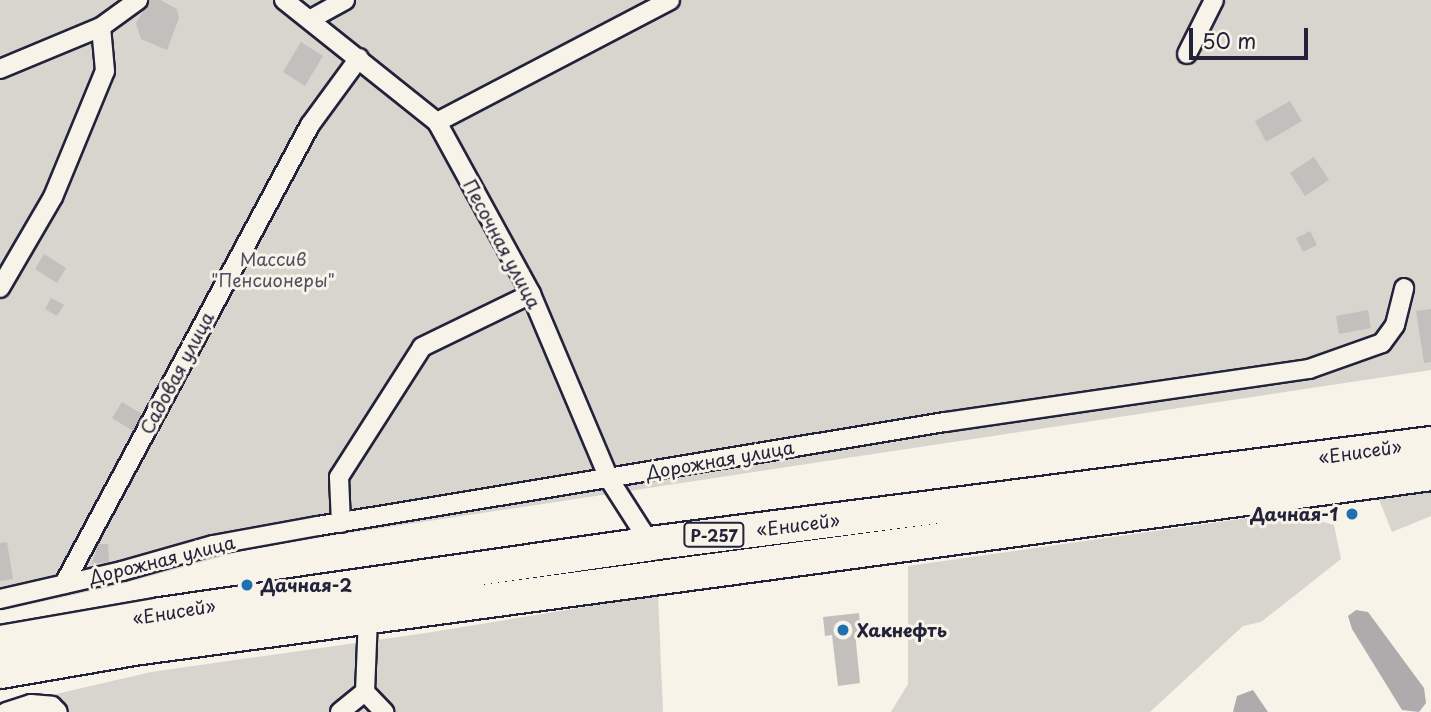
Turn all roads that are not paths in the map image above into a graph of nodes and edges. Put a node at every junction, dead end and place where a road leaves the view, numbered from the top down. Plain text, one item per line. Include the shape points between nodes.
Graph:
1 (138, 0) edge
2 (284, 0) edge
3 (345, 0) edge
4 (670, 0) edge
5 (1214, 0) edge
6 (311, 19) junction
7 (102, 27) junction
8 (1187, 54) dead end
9 (359, 58) junction
10 (0, 69) edge
11 (437, 122) junction
12 (0, 288) edge
13 (1404, 288) dead end
14 (531, 294) junction
15 (1431, 443) edge
16 (1431, 473) edge
17 (609, 479) junction
18 (341, 523) junction
19 (650, 543) junction
20 (64, 584) junction
21 (0, 599) edge
22 (368, 616) junction
23 (0, 642) edge
24 (23, 682) edge
25 (365, 692) junction
26 (6, 712) edge
27 (58, 712) edge
28 (340, 712) edge
29 (384, 712) edge

1 - 7 street
2 - 6 street, Песочная улица
3 - 6 street
4 - 11 street
5 - 8 street
6 - 9 street, Песочная улица
7 - 10 street
7 - 12 street via 105,71 53,197
9 - 11 street, Песочная улица
9 - 20 street, Садовая улица via 310,125
11 - 14 street, Песочная улица
13 - 17 street, Дорожная улица via 1395,325 1382,343 1309,369 945,422
14 - 17 street, Песочная улица
14 - 18 street via 422,347 339,477
15 - 19 highway, «Енисей» / Р-257
16 - 22 highway, «Енисей» / Р-257
17 - 18 street, Дорожная улица
17 - 19 street, Песочная улица
18 - 20 street, Дорожная улица via 213,545
19 - 23 highway, «Енисей» / Р-257 via 160,614
20 - 21 street, Дорожная улица
22 - 24 highway, «Енисей» / Р-257
22 - 25 street
24 - 26 street
24 - 27 street
25 - 28 street
25 - 29 street

